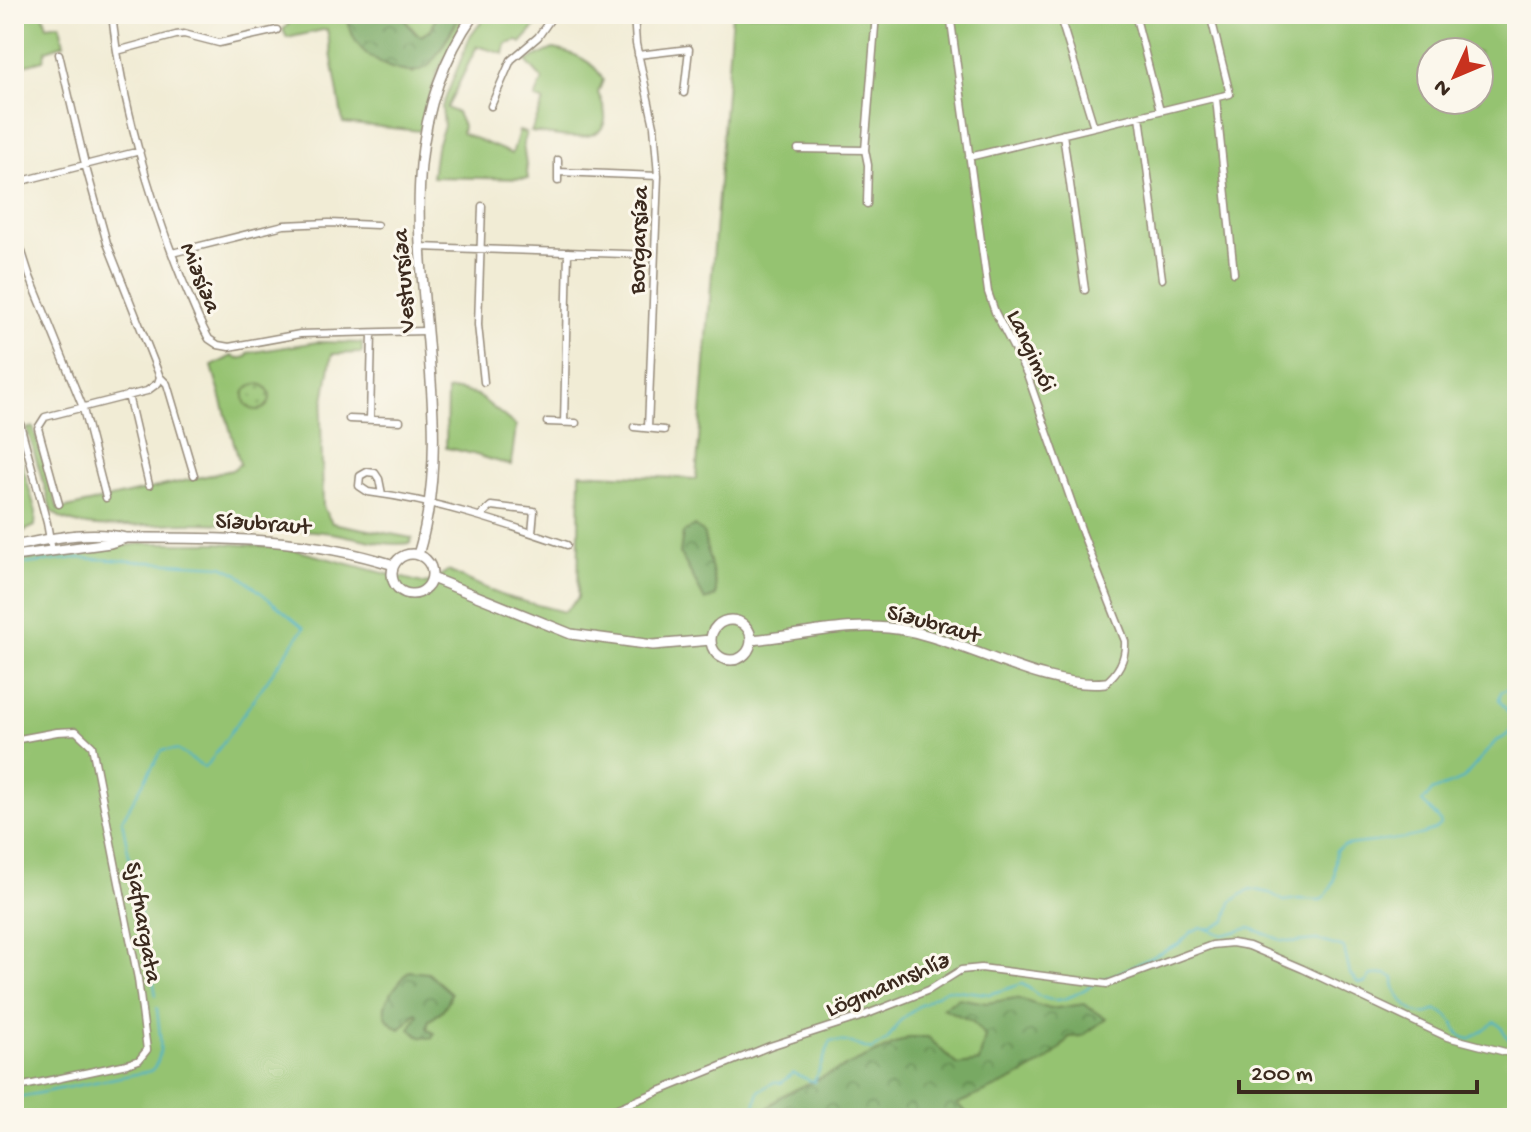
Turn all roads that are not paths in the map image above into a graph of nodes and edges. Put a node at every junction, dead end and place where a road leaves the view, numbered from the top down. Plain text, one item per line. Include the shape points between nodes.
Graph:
1 (112, 14) edge
2 (474, 14) edge
3 (554, 14) edge
4 (634, 14) edge
5 (876, 14) edge
6 (950, 14) edge
7 (1059, 14) edge
8 (1135, 14) edge
9 (1210, 14) edge
10 (277, 30) dead end
11 (690, 40) dead end
12 (689, 49) junction
13 (117, 51) junction
14 (59, 54) dead end
15 (638, 55) junction
16 (684, 93) dead end
17 (1216, 98) junction
18 (491, 106) dead end
19 (1160, 111) junction
20 (1140, 116) junction
21 (1094, 127) junction
22 (1063, 134) junction
23 (798, 149) dead end
24 (865, 150) junction
25 (140, 151) junction
26 (969, 157) junction
27 (558, 160) dead end
28 (85, 164) junction
29 (558, 172) junction
30 (658, 176) junction
31 (558, 181) dead end
32 (14, 183) edge
33 (867, 204) dead end
34 (482, 206) dead end
35 (377, 225) dead end
36 (14, 227) edge
37 (420, 247) junction
38 (481, 249) junction
39 (568, 252) junction
40 (172, 253) junction
41 (654, 255) junction
42 (1234, 273) dead end
43 (1162, 279) dead end
44 (1085, 290) dead end
45 (425, 331) junction
46 (372, 333) junction
47 (160, 377) junction
48 (484, 382) dead end
49 (128, 395) junction
50 (14, 402) edge
51 (82, 405) junction
52 (349, 419) dead end
53 (370, 420) junction
54 (400, 421) dead end
55 (547, 422) dead end
56 (564, 423) junction
57 (576, 423) dead end
58 (634, 427) dead end
59 (648, 428) junction
60 (664, 430) dead end
61 (194, 475) dead end
62 (149, 485) dead end
63 (382, 494) dead end
64 (106, 498) dead end
65 (430, 501) junction
66 (59, 504) dead end
67 (481, 515) junction
68 (532, 533) junction
69 (50, 538) junction
70 (126, 538) junction
71 (567, 545) dead end
72 (14, 546) edge
73 (52, 551) junction
74 (418, 555) junction
75 (14, 556) edge
76 (394, 565) junction
77 (432, 578) junction
78 (711, 640) junction
79 (751, 640) junction
80 (1105, 683) joint
81 (14, 740) edge
82 (1517, 1055) edge
83 (14, 1088) edge
84 (593, 1118) edge

1 - 13 street, Miðsíða
2 - 37 street, Vestursíða via 447,63 425,129 418,189
3 - 18 street via 538,37 511,60
4 - 15 street, Borgarsíða
5 - 24 street
6 - 26 street, Langimói
7 - 21 street
8 - 19 street
9 - 17 street via 1230,94
10 - 13 street via 219,43 176,35
11 - 12 street
12 - 15 street
12 - 16 street
13 - 25 street, Miðsíða
14 - 28 street
15 - 30 street, Borgarsíða via 654,126
17 - 19 street
17 - 42 street
19 - 20 street
20 - 21 street
20 - 43 street
21 - 22 street
22 - 26 street
22 - 44 street
23 - 24 street
24 - 33 street
25 - 28 street
25 - 40 street, Miðsíða
26 - 80 street, Langimói via 988,292 1027,374 1125,641 1121,667
27 - 29 street
28 - 32 street
28 - 47 street via 119,279
29 - 30 street
29 - 31 street
30 - 41 street, Borgarsíða
34 - 38 street
35 - 40 street via 284,225
36 - 51 street
37 - 38 street
37 - 45 street, Vestursíða
38 - 39 street
38 - 48 street via 478,325
39 - 41 street
39 - 56 street
40 - 46 street, Miðsíða via 205,333 218,345 300,334
41 - 59 street, Borgarsíða
45 - 46 street, Miðsíða
45 - 65 street, Vestursíða via 434,405
46 - 53 street
47 - 49 street via 147,391
47 - 61 street via 167,384
49 - 51 street
49 - 62 street
50 - 69 street
51 - 64 street
51 - 66 street via 45,417 38,428
52 - 53 street
53 - 54 street
55 - 56 street
56 - 57 street
58 - 59 street
59 - 60 street
63 - 65 street
65 - 67 street
65 - 74 street, Vestursíða
67 - 68 street
67 - 68 street via 491,506 534,511
68 - 71 street
69 - 70 street, Síðubraut
69 - 72 street, Síðubraut
69 - 73 street
70 - 73 street, Síðubraut
70 - 76 street, Síðubraut via 249,538 307,544
73 - 75 street, Síðubraut
74 - 76 street via 405,555
74 - 77 street via 429,563
76 - 77 street via 394,583 403,592 421,592
77 - 78 street via 571,634 653,645
78 - 79 street via 718,655 730,660 743,656
78 - 79 street via 716,626 732,620 745,626
79 - 80 street, Síðubraut via 872,626 923,634 1069,680
81 - 83 street, Sjafnargata via 76,731 96,755 147,1050 127,1064
82 - 84 street, Lögmannshlíð via 1447,1037 1289,963 1232,943 1212,945 1107,984 961,970 929,990 770,1046

